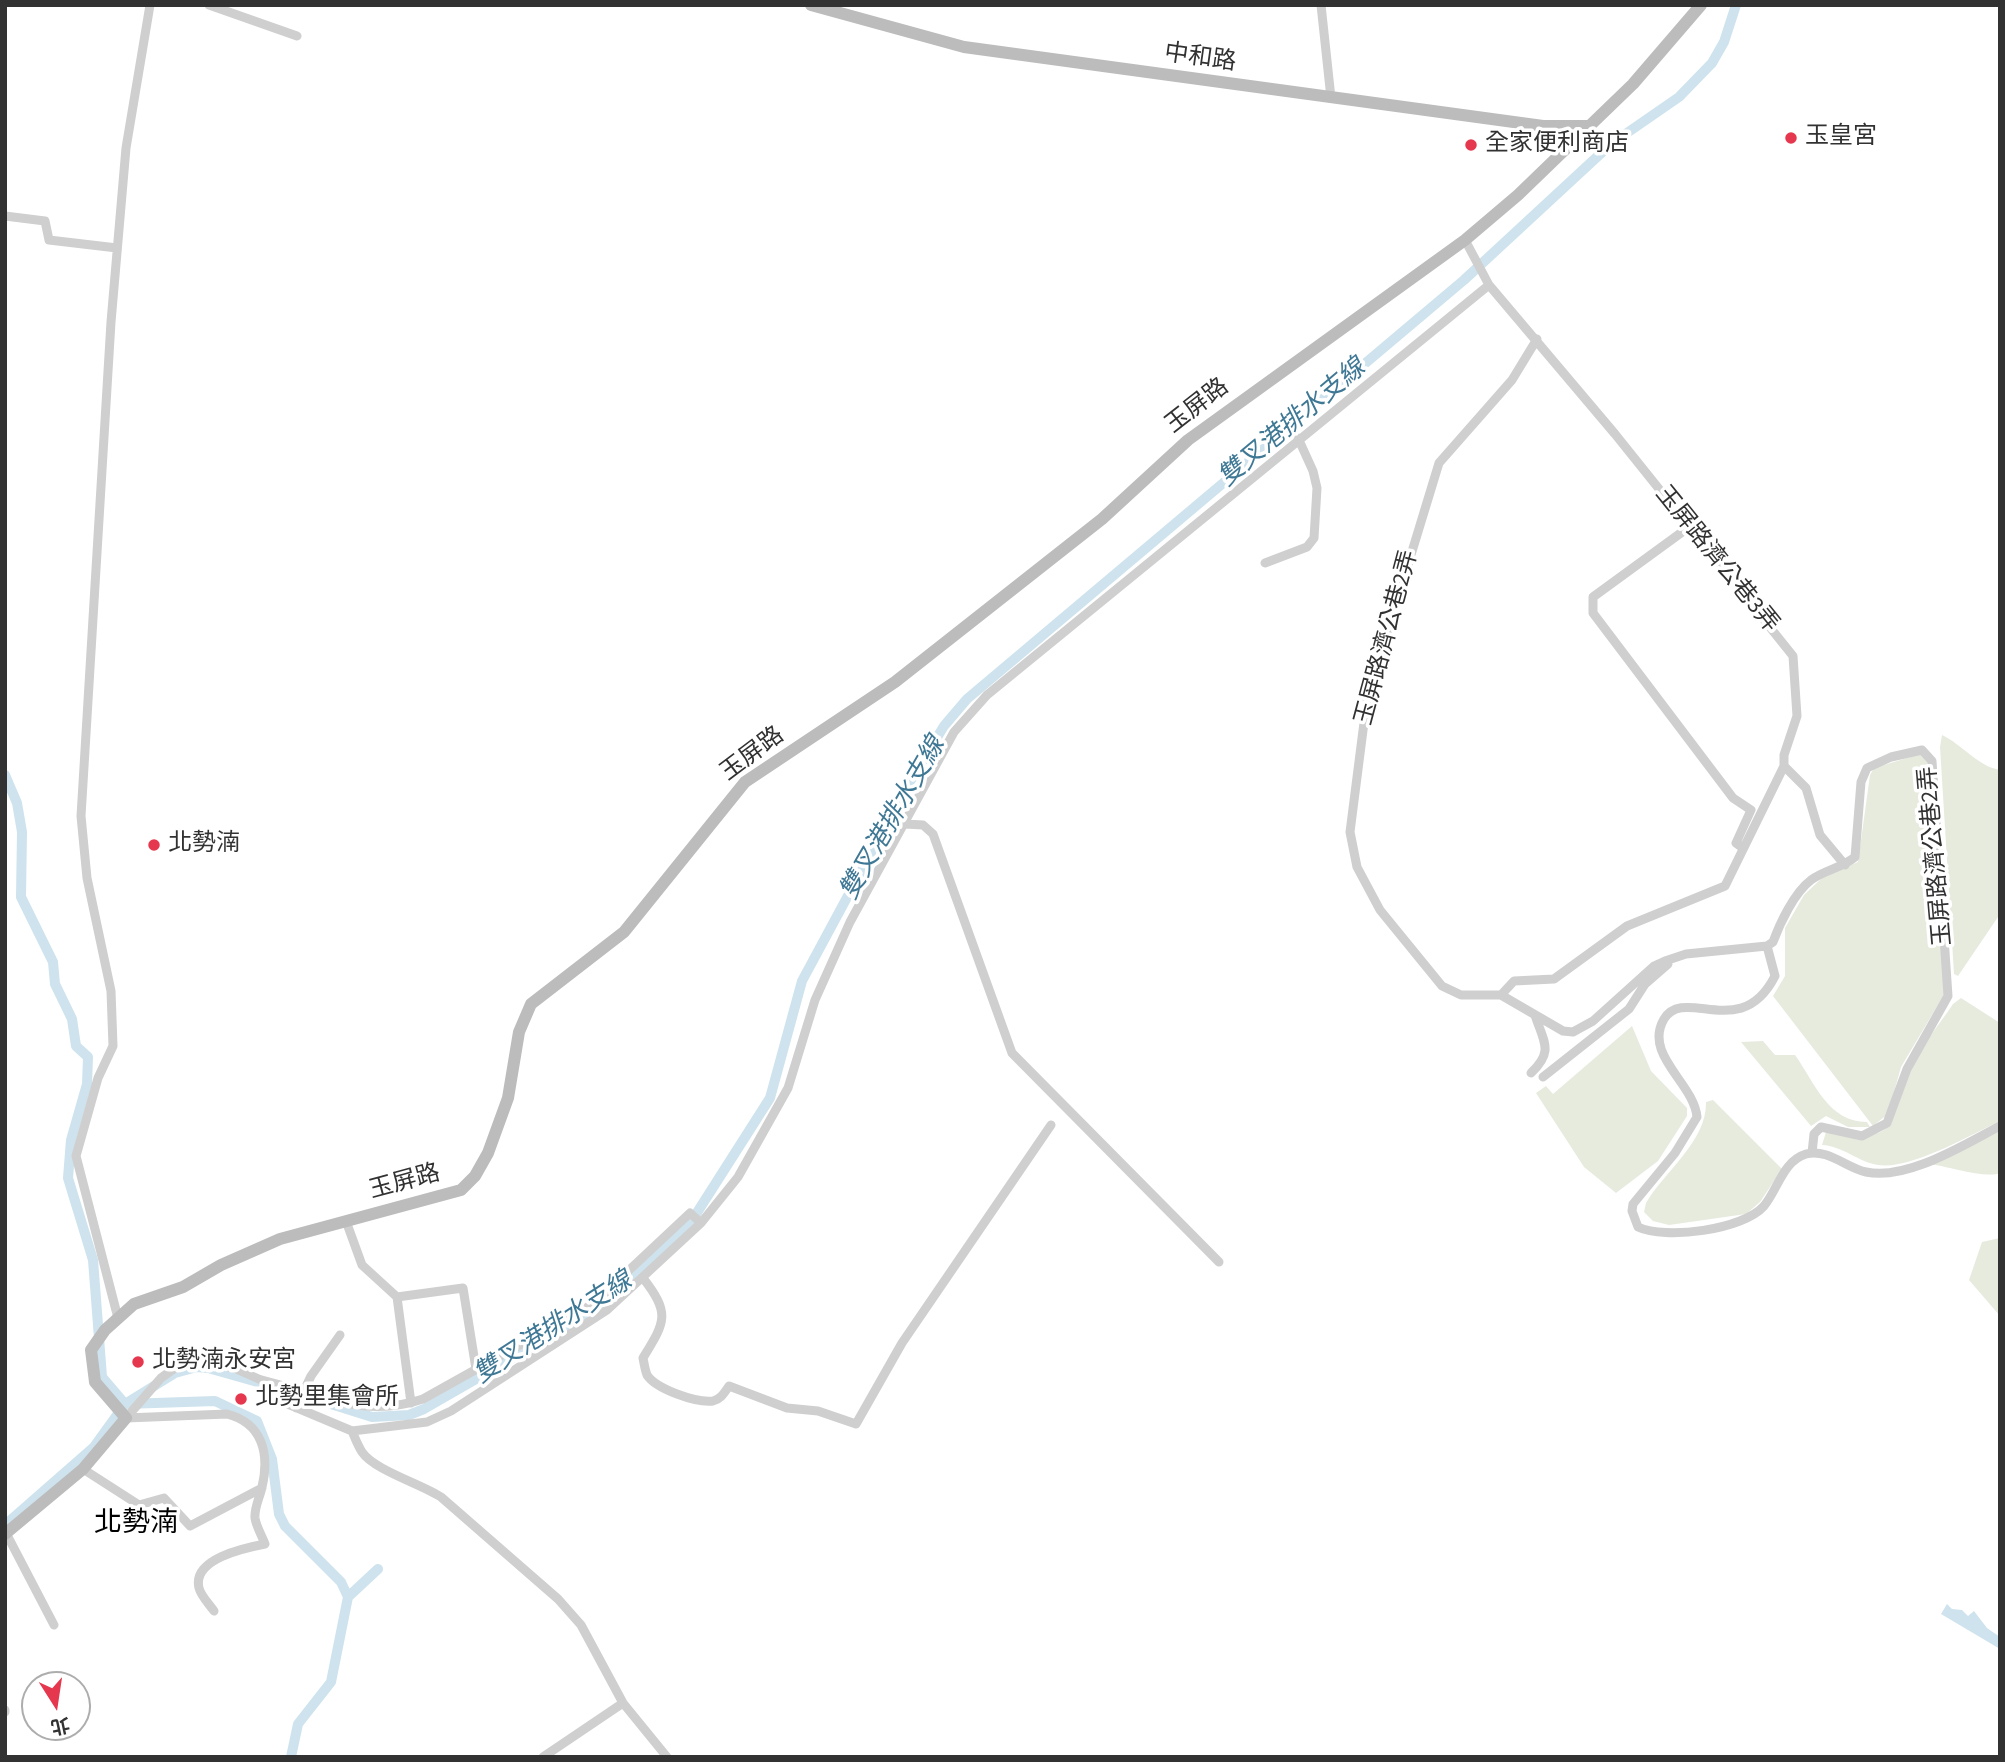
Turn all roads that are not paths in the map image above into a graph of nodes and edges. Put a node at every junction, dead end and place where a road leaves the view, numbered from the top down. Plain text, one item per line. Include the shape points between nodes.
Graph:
1 (150, 5) edge
2 (209, 5) edge
3 (811, 5) edge
4 (1321, 5) edge
5 (1701, 5) edge
6 (297, 36) dead end
7 (1331, 98) junction
8 (1588, 126) junction
9 (5, 216) edge
10 (1465, 240) junction
11 (117, 248) junction
12 (1489, 285) junction
13 (1537, 339) junction
14 (1298, 438) junction
15 (1689, 527) junction
16 (1265, 562) dead end
17 (1784, 766) junction
18 (905, 824) junction
19 (1743, 848) junction
20 (1845, 865) junction
21 (1766, 946) junction
22 (1686, 954) junction
23 (1501, 995) junction
24 (1535, 1015) junction
25 (1531, 1073) dead end
26 (1543, 1077) dead end
27 (1051, 1125) dead end
28 (2000, 1126) edge
29 (1812, 1153) junction
30 (346, 1221) junction
31 (701, 1223) junction
32 (1219, 1262) dead end
33 (643, 1278) junction
34 (397, 1297) junction
35 (118, 1318) junction
36 (340, 1335) dead end
37 (476, 1369) junction
38 (261, 1380) junction
39 (304, 1391) junction
40 (411, 1403) junction
41 (296, 1408) junction
42 (131, 1413) junction
43 (352, 1431) junction
44 (83, 1469) junction
45 (262, 1488) junction
46 (6, 1534) edge
47 (214, 1611) dead end
48 (54, 1625) dead end
49 (623, 1703) junction
50 (543, 1757) edge
51 (667, 1757) edge

1 - 11 street via 126,148
2 - 6 street
3 - 7 street, 中和路 via 964,47
4 - 7 street
5 - 8 street, 玉屏路 via 1633,84
7 - 8 street, 中和路 via 1543,126
8 - 10 street, 玉屏路
9 - 11 street via 46,221 49,240
10 - 12 street
10 - 30 street, 玉屏路 via 1188,440 1102,519 895,682 745,782 624,932 531,1003 519,1032 508,1098 475,1177 461,1190 439,1198
11 - 35 street via 81,816 87,878 111,991 113,1046 98,1078 76,1156
12 - 13 street, 玉屏路濟公巷3弄
12 - 14 street
13 - 15 street, 玉屏路濟公巷3弄
13 - 23 street, 玉屏路濟公巷2弄 via 1512,380 1438,463 1370,684 1350,832 1357,867 1380,910 1442,986 1461,995
14 - 16 street via 1317,488 1314,538 1307,547
14 - 18 street via 987,695 954,732
15 - 17 street, 玉屏路濟公巷3弄 via 1793,656 1797,716
15 - 19 street via 1593,597 1591,605 1733,798 1751,810 1736,843
17 - 19 street, 玉屏路濟公巷3弄
17 - 20 street via 1806,788 1820,835
18 - 31 street via 850,922 820,989 788,1088 766,1132
18 - 32 street via 923,825 933,834 1012,1053
19 - 23 street, 玉屏路濟公巷3弄 via 1725,886 1627,926 1554,978 1514,981
20 - 21 street via 1810,880 1773,942
20 - 29 street, 玉屏路濟公巷2弄 via 1855,857 1861,782 1867,768 1922,750 1932,761 1948,996 1907,1069 1887,1123 1862,1136 1821,1127 1814,1134
21 - 22 street
21 - 29 street via 1775,976 1763,995 1737,1011 1677,1009 1660,1027 1662,1055 1693,1098 1697,1117 1675,1153 1633,1204 1633,1220 1644,1229 1663,1234 1734,1224 1757,1213 1790,1163
22 - 24 street via 1654,966 1606,1012 1573,1032 1556,1030
22 - 26 street via 1661,968 1629,1009
23 - 24 street
24 - 25 street via 1547,1051
27 - 33 street via 902,1343 856,1424 818,1411 787,1408 729,1386 721,1398 711,1401 674,1394 657,1385 646,1374 643,1358 664,1318 660,1302
28 - 29 street via 1931,1161 1890,1173 1864,1172
30 - 34 street via 362,1265
30 - 35 street, 玉屏路 via 280,1239 183,1287 134,1304
31 - 33 street
31 - 37 street via 690,1213 593,1304
33 - 43 street via 607,1310 451,1411 427,1422
34 - 37 street via 463,1288
34 - 40 street
35 - 42 street, 玉屏路 via 90,1350 95,1382 116,1407
36 - 39 street
37 - 40 street
38 - 39 street
38 - 41 street
38 - 42 street via 198,1360 182,1363 161,1378
39 - 40 street via 370,1408
39 - 41 street
41 - 43 street
42 - 44 street
42 - 45 street via 243,1418 255,1426 261,1442
43 - 49 street via 363,1453 376,1464 441,1497 558,1599 581,1625
44 - 45 street via 139,1505 164,1498 190,1526
44 - 46 street
45 - 47 street via 255,1518 265,1544 227,1555 203,1568 198,1576 199,1590
46 - 48 street
49 - 50 street
49 - 51 street

